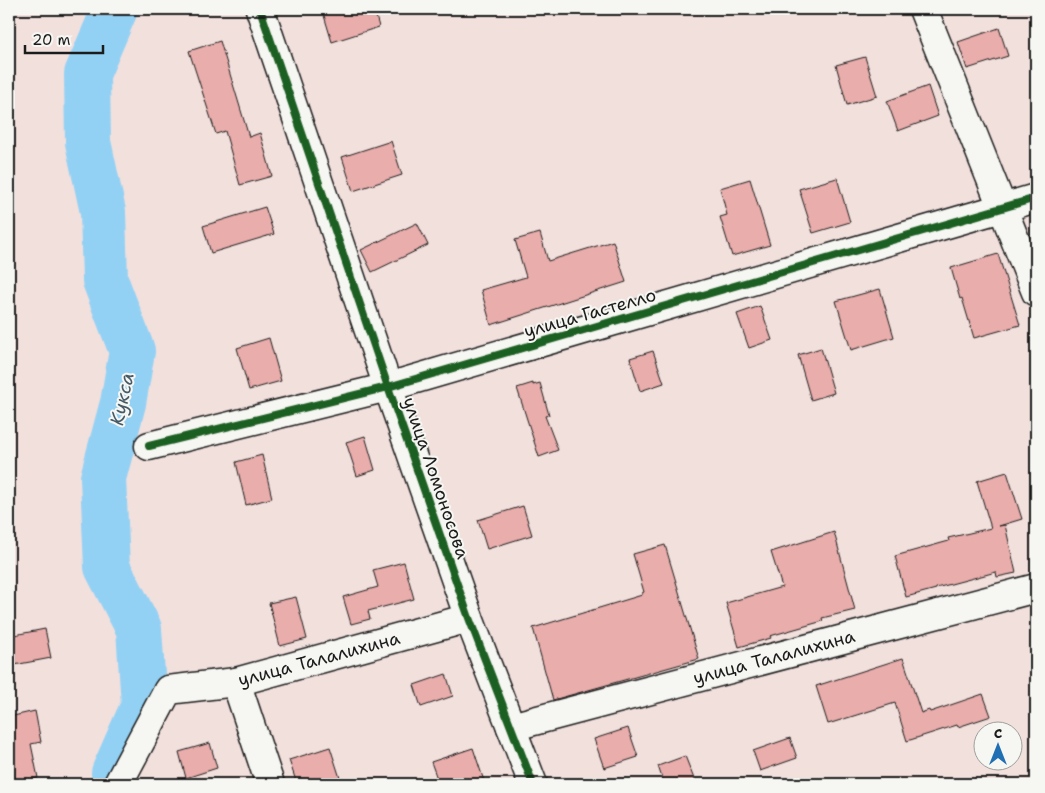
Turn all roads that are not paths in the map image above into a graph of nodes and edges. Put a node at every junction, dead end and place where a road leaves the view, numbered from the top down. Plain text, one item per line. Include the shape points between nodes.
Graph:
1 (260, 9) edge
2 (923, 9) edge
3 (1036, 198) edge
4 (1004, 208) junction
5 (1036, 292) edge
6 (388, 387) junction
7 (149, 446) dead end
8 (1036, 588) edge
9 (469, 618) junction
10 (236, 682) junction
11 (511, 727) junction
12 (118, 784) edge
13 (270, 784) edge
14 (533, 784) edge

1 - 6 street, улица Ломоносова
2 - 4 street
3 - 4 street, улица Гастелло
4 - 5 street
4 - 6 street, улица Гастелло
6 - 7 street, улица Гастелло
6 - 9 street, улица Ломоносова
8 - 11 street, улица Талалихина
9 - 10 street, улица Талалихина
9 - 11 street, улица Ломоносова
10 - 12 street, улица Талалихина via 168,690
10 - 13 street
11 - 14 street, улица Ломоносова

